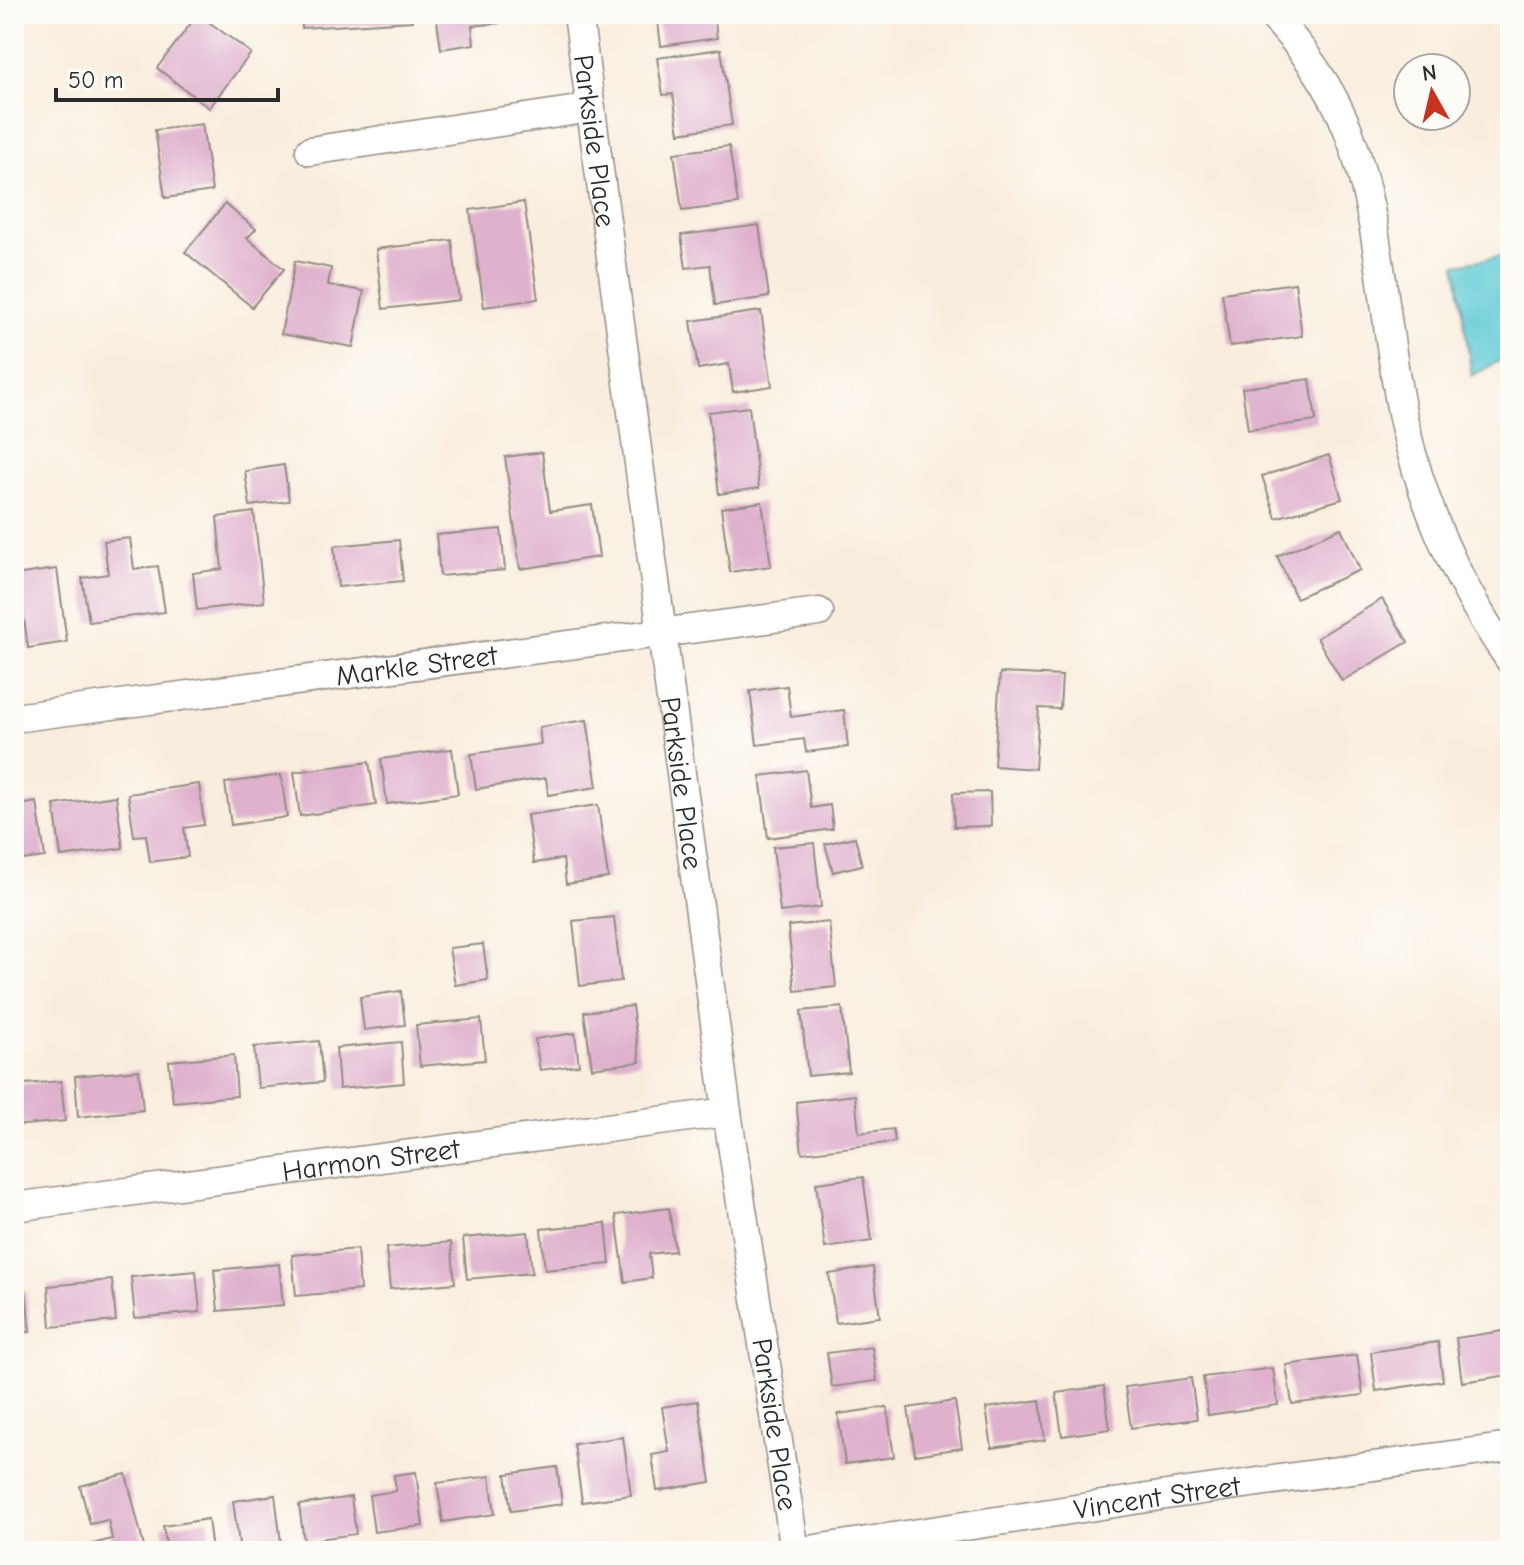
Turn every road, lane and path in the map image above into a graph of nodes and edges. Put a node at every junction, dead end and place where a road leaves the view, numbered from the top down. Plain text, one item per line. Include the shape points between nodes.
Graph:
1 (578, 14) edge
2 (1271, 14) edge
3 (591, 108) junction
4 (310, 151) dead end
5 (819, 612) dead end
6 (663, 631) junction
7 (1510, 660) edge
8 (14, 718) edge
9 (727, 1112) junction
10 (14, 1207) edge
11 (1510, 1447) edge
12 (795, 1551) edge
13 (803, 1551) edge

1 - 3 street, Parkside Place
2 - 7 street via 1313,65 1347,129 1375,232 1397,387 1418,476 1454,562
3 - 4 street
3 - 6 street, Parkside Place
5 - 6 street, Markle Street
6 - 8 street, Markle Street
6 - 9 street, Parkside Place
9 - 10 street, Harmon Street
9 - 12 street, Parkside Place
11 - 13 street, Vincent Street

